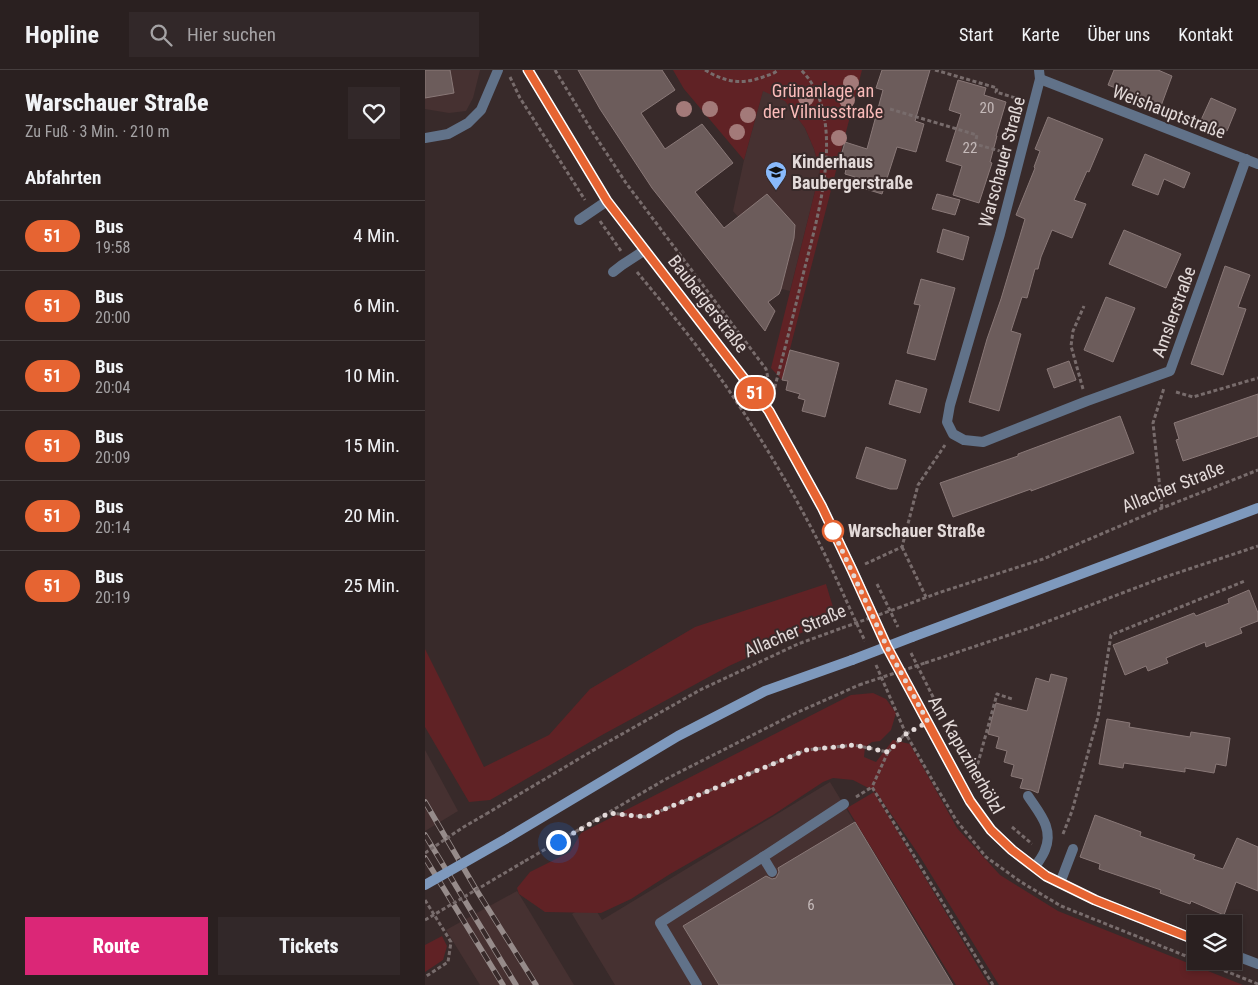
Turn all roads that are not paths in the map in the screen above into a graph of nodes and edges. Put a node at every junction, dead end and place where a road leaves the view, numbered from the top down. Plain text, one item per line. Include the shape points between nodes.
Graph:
1 (498, 70) edge
2 (528, 70) edge
3 (1039, 75) edge
4 (425, 138) edge
5 (1246, 159) junction
6 (1258, 164) edge
7 (607, 201) junction
8 (579, 220) dead end
9 (645, 250) junction
10 (613, 272) dead end
11 (953, 434) joint
12 (1258, 508) edge
13 (887, 647) joint
14 (1028, 796) dead end
15 (844, 804) road end
16 (1073, 849) dead end
17 (763, 858) junction
18 (1035, 867) junction
19 (772, 872) dead end
20 (1060, 883) junction
21 (425, 885) edge
22 (1187, 936) edge
23 (1242, 958) edge
24 (1258, 964) edge
25 (697, 985) edge

1 - 4 street via 481,110 468,123 448,134
2 - 7 street, Baubergerstraße
3 - 5 street, Weishauptstraße
3 - 11 street, Warschauer Straße via 1021,158 950,405 947,422
5 - 6 street, Weishauptstraße
5 - 11 street, Amslerstraße via 1170,371 983,442 964,440
7 - 8 street
7 - 9 street, Baubergerstraße
9 - 10 street
9 - 13 street, Baubergerstraße via 769,411 822,507
12 - 21 main road, bridge via 765,692 677,736
13 - 18 street, Am Kapuzinerhölzl via 970,801 991,830
14 - 18 street via 1044,820 1049,835
15 - 17 street
16 - 20 street
17 - 19 street
17 - 25 street via 660,923
18 - 20 street, Am Kapuzinerhölzl
20 - 22 street, Am Kapuzinerhölzl
23 - 24 street

